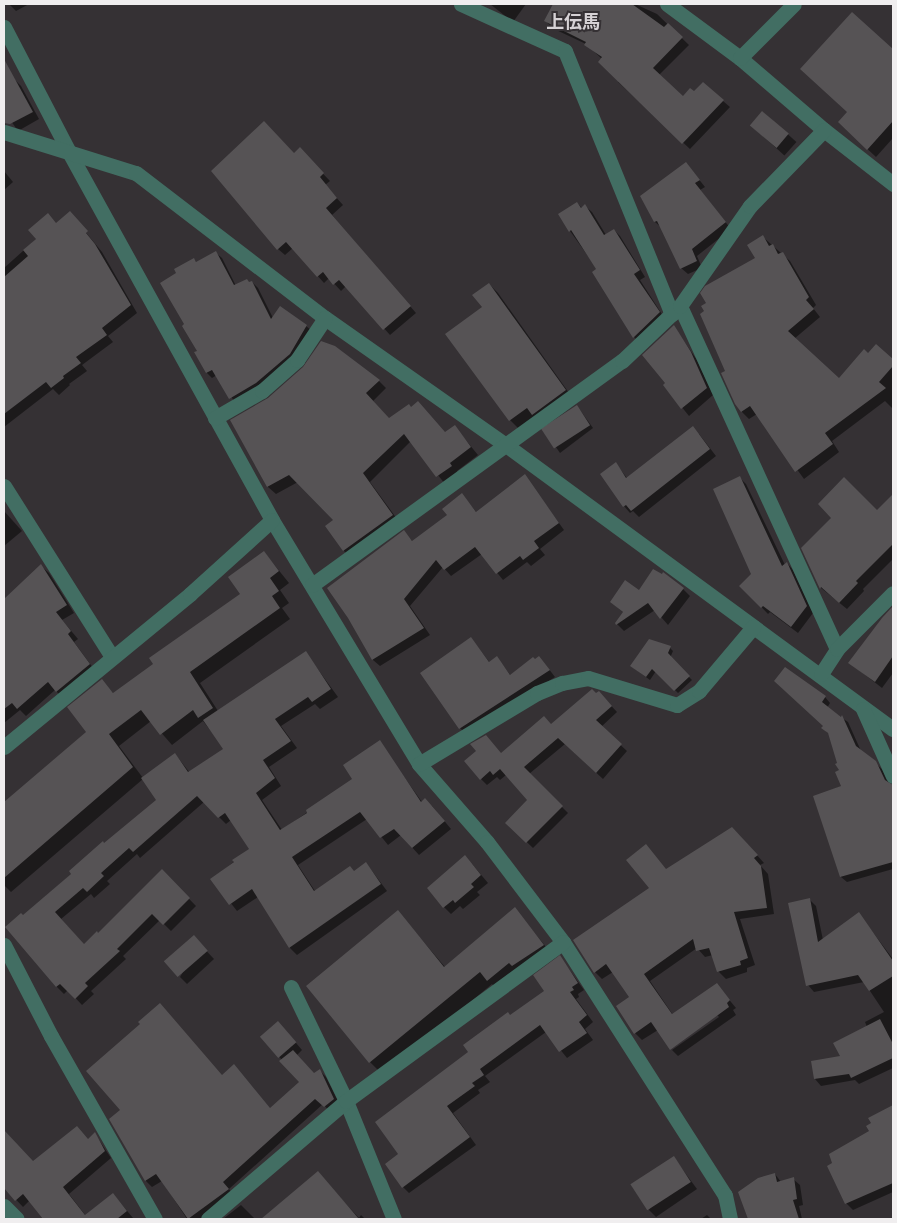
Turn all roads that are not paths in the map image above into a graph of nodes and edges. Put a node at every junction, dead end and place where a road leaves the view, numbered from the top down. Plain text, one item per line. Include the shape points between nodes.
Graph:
1 (461, 4) edge
2 (667, 4) edge
3 (794, 4) edge
4 (4, 27) edge
5 (740, 58) junction
6 (824, 130) junction
7 (4, 132) edge
8 (70, 154) junction
9 (893, 184) edge
10 (676, 310) junction
11 (325, 318) junction
12 (215, 418) junction
13 (506, 445) junction
14 (4, 486) edge
15 (272, 520) junction
16 (312, 585) junction
17 (893, 593) edge
18 (753, 627) junction
19 (838, 649) junction
20 (112, 657) junction
21 (820, 674) junction
22 (863, 708) junction
23 (893, 729) edge
24 (4, 746) edge
25 (419, 764) junction
26 (893, 776) edge
27 (563, 942) junction
28 (4, 945) edge
29 (291, 987) dead end
30 (346, 1100) junction
31 (4, 1206) edge
32 (17, 1219) edge
33 (155, 1219) edge
34 (208, 1219) edge
35 (394, 1219) edge
36 (730, 1219) edge

1 - 10 street via 565,51
2 - 5 street
3 - 5 street
4 - 8 street
5 - 6 street
6 - 9 street
6 - 10 street via 750,206
7 - 8 street
8 - 11 street via 136,173
8 - 12 street
10 - 13 street via 622,361
10 - 19 street
11 - 12 street via 297,360 262,391
11 - 13 street
12 - 15 street
13 - 16 street
13 - 18 street
14 - 20 street
15 - 16 street
15 - 20 street via 190,594
16 - 25 street
17 - 19 street
18 - 21 street
18 - 25 street via 698,691 677,705 588,678 562,683 537,693
19 - 21 street
20 - 24 street
21 - 22 street
22 - 23 street
22 - 26 street
25 - 27 street via 487,842
27 - 30 street
27 - 36 street via 725,1195
28 - 33 street via 51,1036
29 - 30 street
30 - 34 street
30 - 35 street
31 - 32 street

